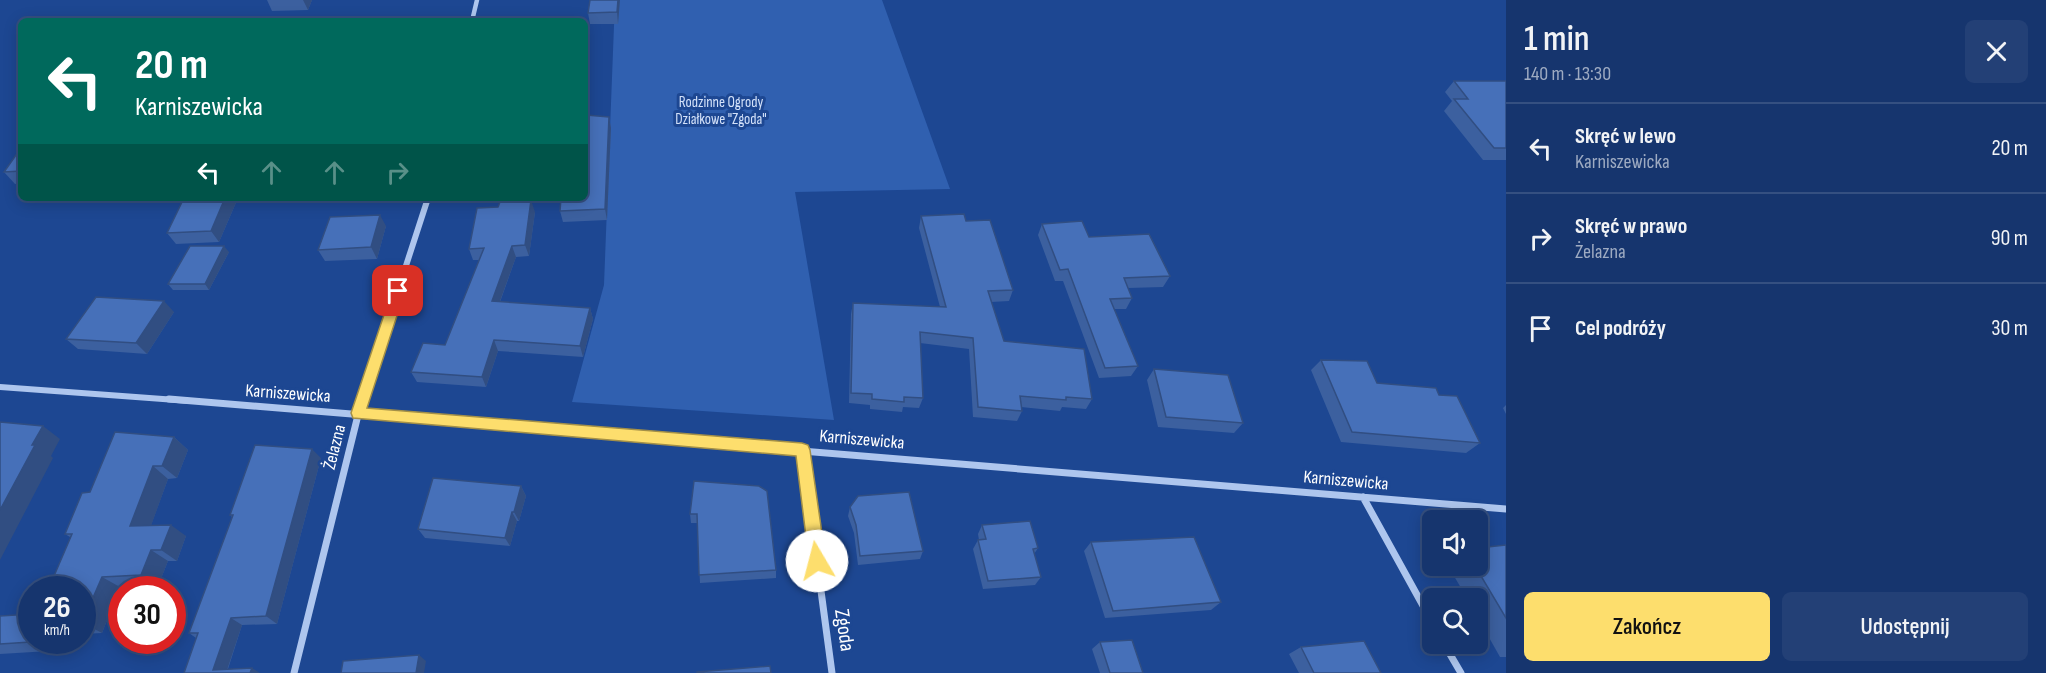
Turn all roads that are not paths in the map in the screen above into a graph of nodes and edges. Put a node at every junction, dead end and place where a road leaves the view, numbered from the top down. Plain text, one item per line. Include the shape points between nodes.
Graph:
1 (477, 0) edge
2 (473, 18) edge
3 (428, 201) edge
4 (0, 387) edge
5 (358, 413) junction
6 (802, 450) junction
7 (1363, 497) junction
8 (1506, 509) edge
9 (1422, 604) edge
10 (1450, 654) edge
11 (294, 673) edge
12 (832, 673) edge
13 (1461, 673) edge

1 - 2 street
3 - 5 street, Żelazna
4 - 5 street, Karniszewicka
5 - 6 street, Karniszewicka
5 - 11 street, Żelazna
6 - 7 street, Karniszewicka
6 - 12 street, Zgoda
7 - 8 street, Karniszewicka
7 - 9 street
10 - 13 street

